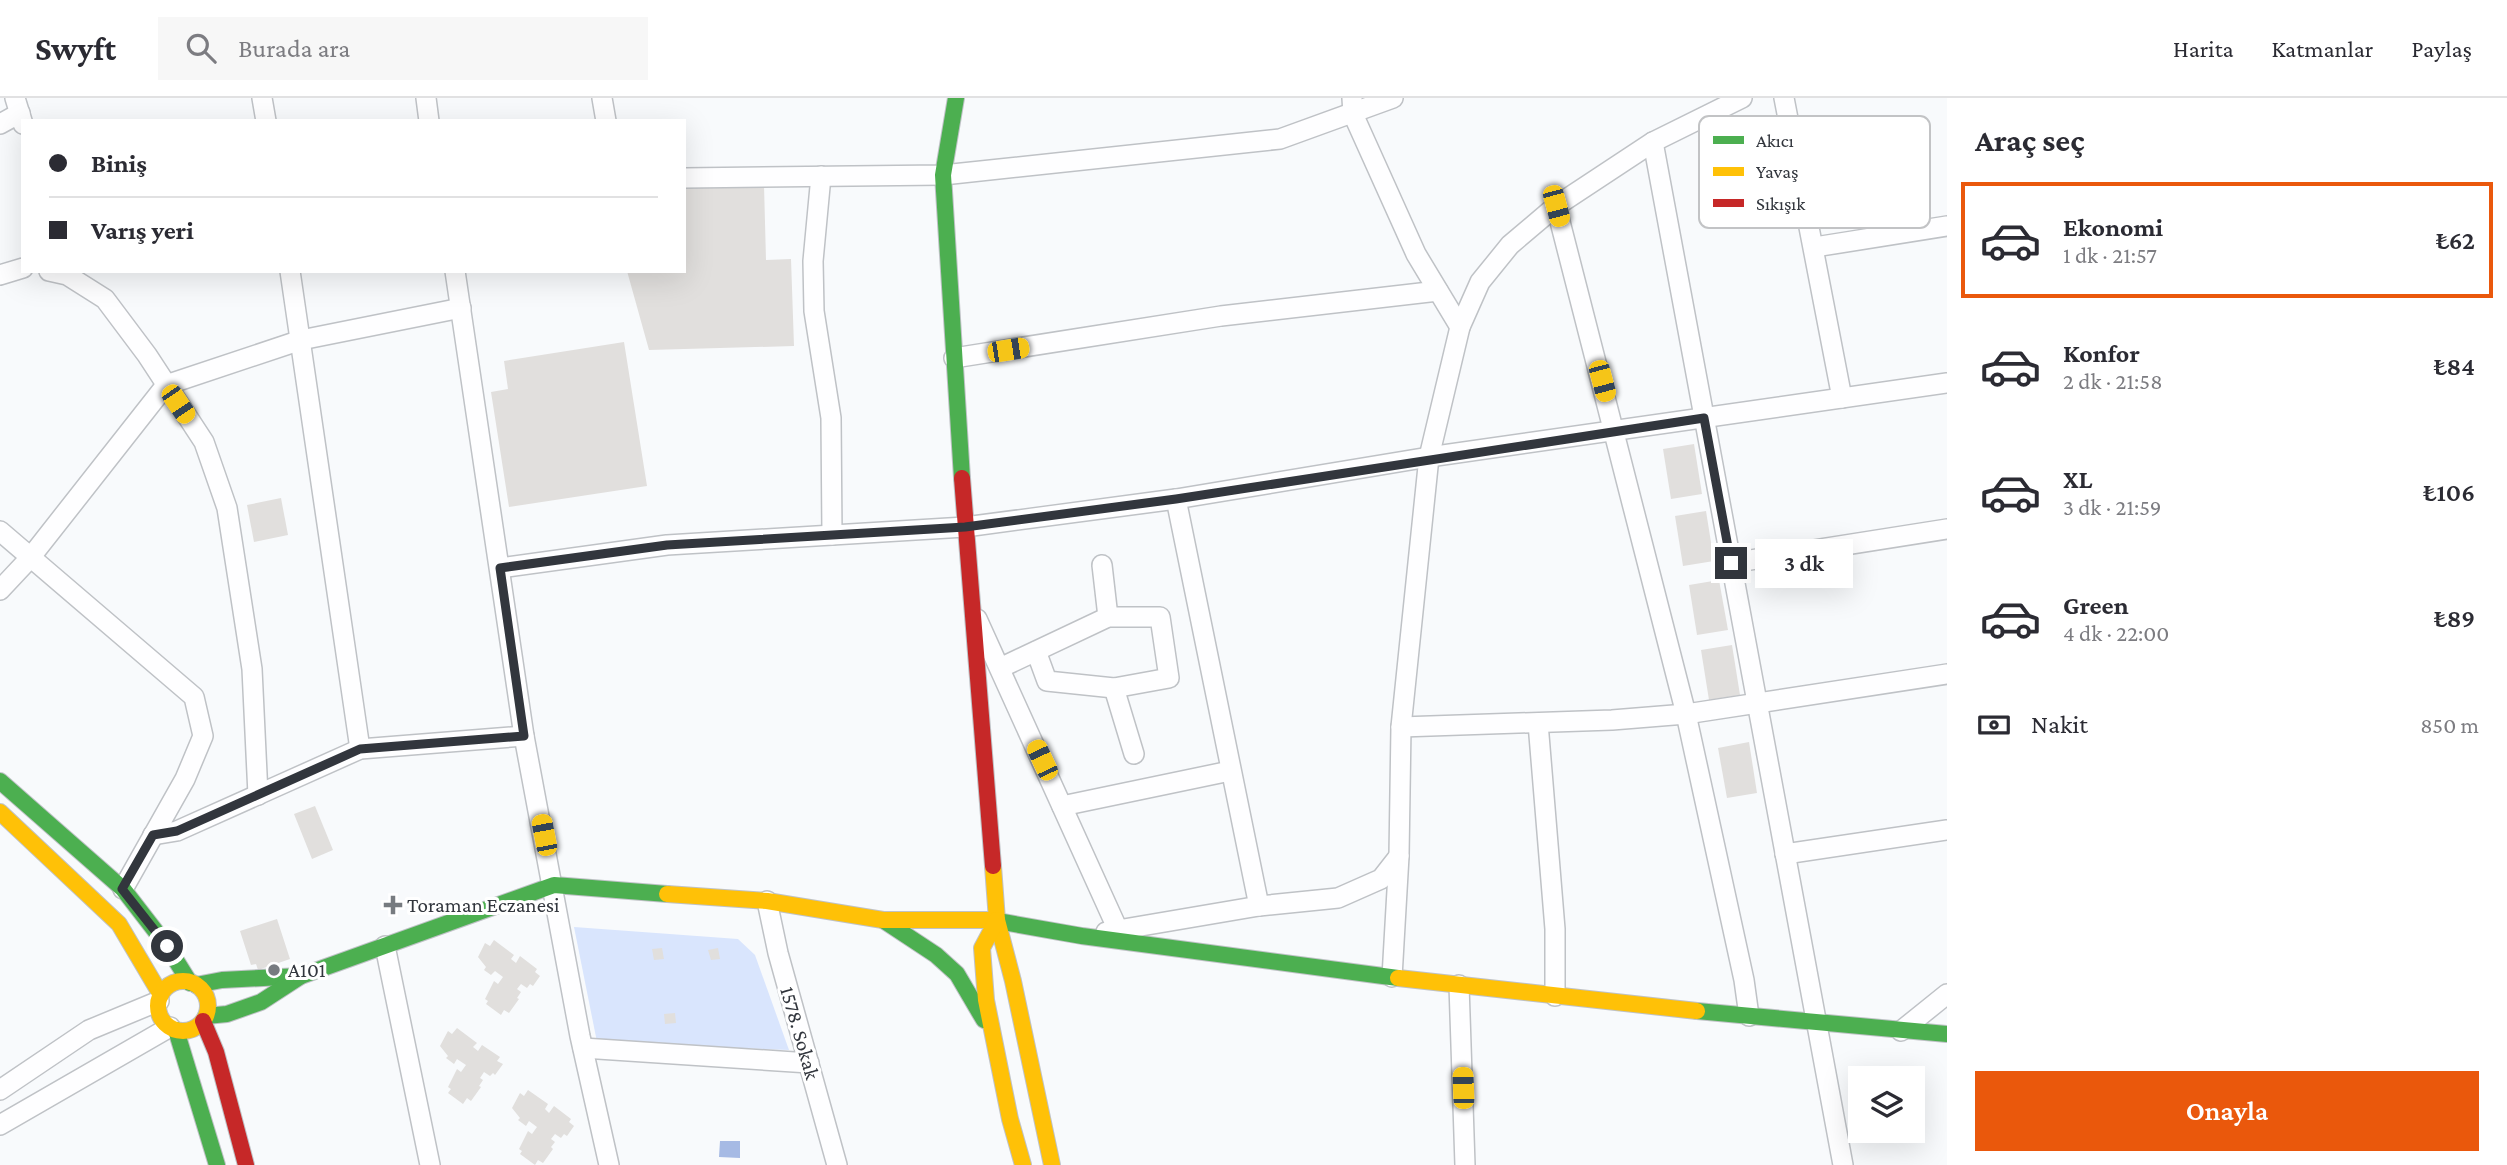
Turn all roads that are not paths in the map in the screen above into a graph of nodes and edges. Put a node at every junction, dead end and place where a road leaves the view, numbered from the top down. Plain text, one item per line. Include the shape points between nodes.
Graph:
1 (262, 98) edge
2 (426, 98) edge
3 (602, 98) edge
4 (956, 98) edge
5 (1392, 98) edge
6 (1742, 98) edge
7 (1784, 98) edge
8 (1352, 106) edge
9 (19, 112) edge
10 (1706, 116) edge
11 (1788, 116) edge
12 (266, 119) edge
13 (429, 119) edge
14 (606, 119) edge
15 (1699, 119) edge
16 (0, 124) edge
17 (1653, 142) junction
18 (943, 175) junction
19 (821, 176) junction
20 (686, 178) edge
21 (1556, 206) junction
22 (1947, 226) edge
23 (1811, 228) edge
24 (1815, 247) junction
25 (21, 269) edge
26 (61, 273) edge
27 (290, 273) edge
28 (455, 273) edge
29 (0, 275) edge
30 (1438, 290) junction
31 (461, 308) junction
32 (1460, 327) junction
33 (301, 340) junction
34 (954, 358) junction
35 (1947, 383) edge
36 (166, 385) junction
37 (1842, 398) junction
38 (1704, 418) junction
39 (1615, 430) junction
40 (1429, 457) junction
41 (1176, 499) junction
42 (965, 527) junction
43 (1947, 529) edge
44 (0, 531) edge
45 (832, 535) junction
46 (30, 558) junction
47 (1731, 563) junction
48 (1102, 565) dead end
49 (500, 568) junction
50 (0, 590) edge
51 (972, 608) junction
52 (1108, 617) junction
53 (1036, 651) junction
54 (1000, 668) junction
55 (1947, 674) edge
56 (1114, 688) junction
57 (1757, 704) junction
58 (1686, 714) junction
59 (1538, 723) junction
60 (1401, 727) junction
61 (524, 736) junction
62 (360, 749) junction
63 (1134, 754) dead end
64 (1230, 772) junction
65 (0, 781) edge
66 (258, 795) junction
67 (1062, 806) junction
68 (0, 812) edge
69 (1947, 830) edge
70 (153, 835) junction
71 (1785, 853) junction
72 (1399, 856) junction
73 (554, 885) junction
74 (122, 889) junction
75 (767, 901) junction
76 (1259, 906) junction
77 (883, 920) junction
78 (997, 920) junction
79 (1118, 930) junction
80 (1082, 936) junction
81 (385, 946) junction
82 (301, 976) junction
83 (1392, 976) junction
84 (195, 985) junction
85 (1460, 985) junction
86 (1947, 994) edge
87 (1555, 996) junction
88 (159, 1001) junction
89 (205, 1014) junction
90 (1749, 1017) junction
91 (1816, 1024) junction
92 (170, 1027) junction
93 (1901, 1031) junction
94 (1947, 1034) edge
95 (993, 1036) junction
96 (583, 1048) junction
97 (809, 1063) junction
98 (0, 1090) edge
99 (0, 1125) edge
100 (217, 1165) edge
101 (246, 1165) edge
102 (430, 1165) edge
103 (608, 1165) edge
104 (836, 1165) edge
105 (1023, 1165) edge
106 (1052, 1165) edge
107 (1465, 1165) edge
108 (1843, 1165) edge

1 - 12 street
2 - 13 street
3 - 14 street
4 - 18 street
5 - 8 street
6 - 10 street
7 - 11 street
8 - 18 street via 1280,139
8 - 30 street via 1416,254
9 - 16 street
15 - 17 street
17 - 21 street
17 - 38 street
18 - 19 street
18 - 34 street
19 - 20 street
19 - 45 street via 813,261 814,311 831,418
21 - 32 street via 1510,245 1480,282
21 - 39 street
22 - 24 street
23 - 24 street
24 - 37 street
25 - 29 street
26 - 36 street via 105,299
27 - 33 street
28 - 31 street
30 - 32 street
30 - 34 street via 1221,316
31 - 33 street
31 - 49 street
32 - 40 street
33 - 36 street
33 - 62 street
34 - 42 street
35 - 37 street
36 - 46 street
36 - 66 street via 204,442 227,508 252,669
37 - 38 street
38 - 39 street
38 - 47 street
39 - 40 street
39 - 58 street
40 - 41 street
40 - 60 street
41 - 42 street
41 - 64 street
42 - 45 street
42 - 51 street
43 - 47 street
44 - 46 street
45 - 49 street via 667,545
46 - 50 street
46 - 70 street via 194,697 203,736
47 - 57 street
48 - 52 street
49 - 61 street
51 - 54 street
51 - 78 street
52 - 53 street
52 - 56 street via 1160,617 1169,678
53 - 54 street
53 - 56 street via 1047,681
54 - 67 street
55 - 57 street
56 - 63 street
57 - 58 street
57 - 71 street
58 - 59 street
58 - 90 street
59 - 60 street
59 - 87 street via 1555,929
60 - 72 street
61 - 62 street
61 - 73 street
62 - 66 street
64 - 67 street
64 - 76 street
65 - 74 street
66 - 70 street via 177,831
67 - 79 street
68 - 88 street via 119,924
69 - 71 street
70 - 74 street
71 - 91 street
72 - 76 street via 1381,879 1338,898
72 - 83 street
73 - 75 street
73 - 81 street
73 - 96 street
74 - 84 street
75 - 77 street
75 - 97 street, 1578. Sokak
76 - 79 street
77 - 78 street
77 - 95 street via 957,974
78 - 80 street
78 - 95 street via 982,948
78 - 106 street via 1013,969 1036,1113
79 - 80 street
80 - 83 street
81 - 82 street
81 - 102 street
82 - 84 street via 222,979
82 - 89 street via 261,1002 227,1014
83 - 85 street
84 - 88 street via 173,984
84 - 89 street
85 - 87 street
85 - 107 street
86 - 93 street
87 - 90 street
88 - 92 street
88 - 98 street via 89,1030
89 - 92 street via 193,1029
89 - 101 street
90 - 91 street
91 - 93 street
91 - 108 street
92 - 99 street
92 - 100 street
93 - 94 street
95 - 105 street
96 - 97 street
96 - 103 street
97 - 104 street, 1578. Sokak

